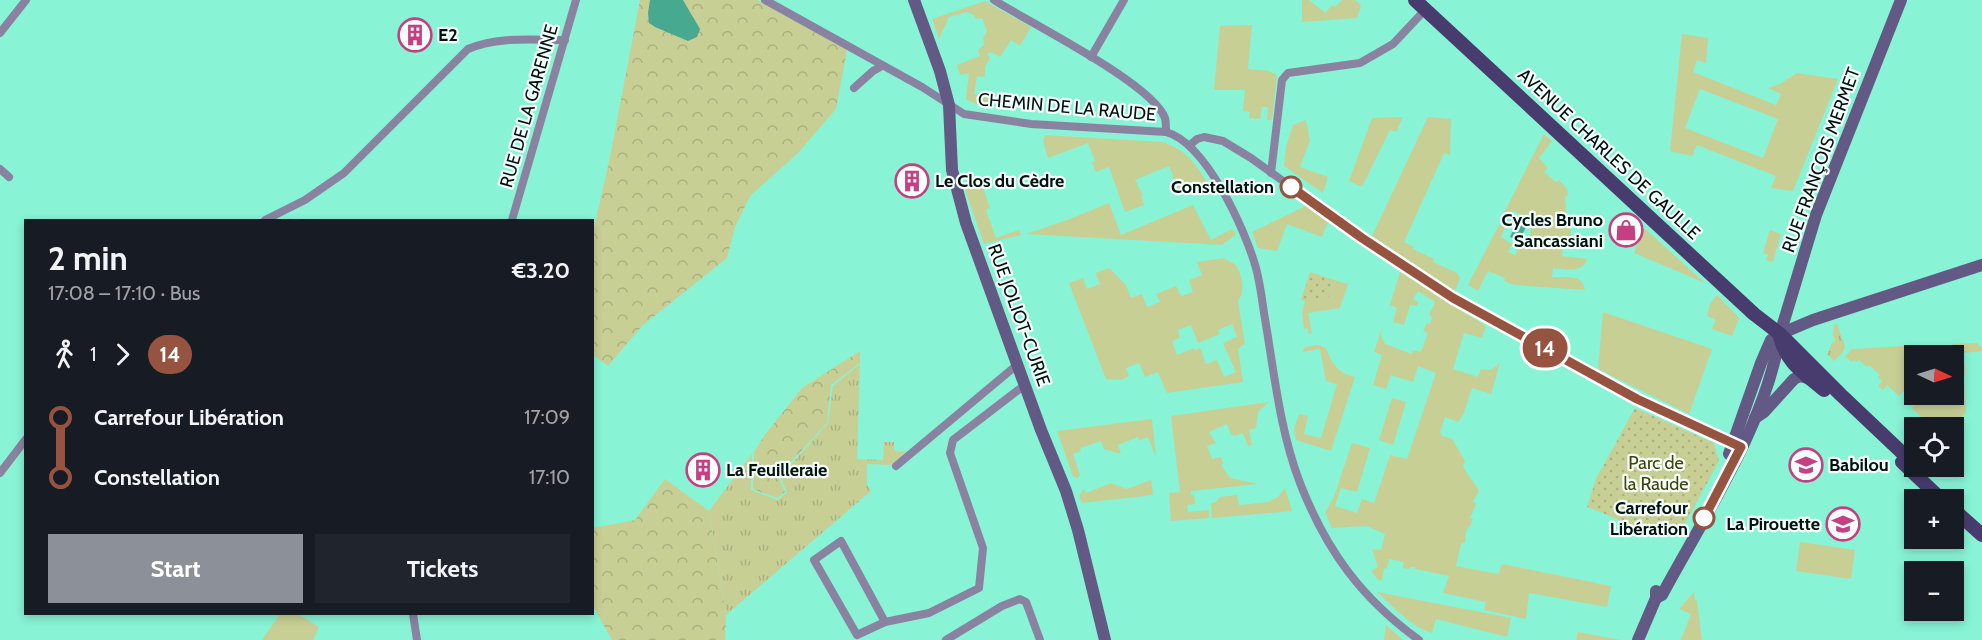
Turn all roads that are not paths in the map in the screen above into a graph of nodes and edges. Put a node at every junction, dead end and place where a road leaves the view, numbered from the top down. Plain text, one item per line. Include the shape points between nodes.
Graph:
1 (26, 0) edge
2 (576, 0) edge
3 (765, 0) edge
4 (915, 0) edge
5 (993, 0) edge
6 (1124, 0) edge
7 (1901, 0) edge
8 (1420, 5) edge
9 (0, 33) edge
10 (565, 40) junction
11 (1091, 57) junction
12 (882, 66) junction
13 (854, 88) dead end
14 (948, 105) junction
15 (1166, 132) junction
16 (1190, 146) junction
17 (0, 169) edge
18 (1271, 173) junction
19 (9, 177) dead end
20 (267, 219) edge
21 (512, 219) edge
22 (1982, 264) edge
23 (1780, 334) junction
24 (1018, 364) junction
25 (1811, 379) junction
26 (1026, 384) junction
27 (1755, 418) junction
28 (24, 442) edge
29 (1738, 446) junction
30 (1904, 454) edge
31 (896, 466) dead end
32 (0, 473) edge
33 (1929, 477) edge
34 (1930, 489) edge
35 (1941, 489) edge
36 (1964, 510) edge
37 (1964, 519) edge
38 (1982, 526) edge
39 (1982, 535) edge
40 (413, 615) edge
41 (885, 622) junction
42 (417, 640) edge
43 (946, 640) edge
44 (1040, 640) edge
45 (1105, 640) edge
46 (1419, 640) edge
47 (1638, 640) edge

1 - 9 street
2 - 10 street, RUE DE LA GARENNE
3 - 12 street, CHEMIN DE LA RAUDE
4 - 14 main road, RUE JOLIOT-CURIE
5 - 11 street
6 - 11 street
7 - 23 main road, RUE FRANÇOIS MERMET via 1816,215
8 - 18 street via 1393,44 1360,63 1287,73 1282,80
8 - 23 main road, AVENUE CHARLES DE GAULLE via 1761,321
10 - 20 street via 494,41 468,49 344,173 305,200
10 - 21 street, RUE DE LA GARENNE
11 - 15 street via 1146,95 1164,115
12 - 13 street
12 - 14 street, CHEMIN DE LA RAUDE
14 - 15 street, CHEMIN DE LA RAUDE via 964,114 1031,124
14 - 24 main road, RUE JOLIOT-CURIE via 956,187
15 - 16 street, CHEMIN DE LA RAUDE
16 - 18 street via 1204,137 1217,139
16 - 46 street via 1215,179 1256,268 1282,426 1311,510 1329,546 1361,589
17 - 19 street
18 - 29 street via 1453,298 1637,399
22 - 23 main road
23 - 25 main road via 1789,359
23 - 27 main road, RUE FRANÇOIS MERMET
23 - 29 main road via 1767,346
23 - 30 main road, AVENUE CHARLES DE GAULLE
24 - 26 main road, RUE JOLIOT-CURIE
24 - 31 street
25 - 27 main road via 1794,379
25 - 34 main road
26 - 41 street via 953,440 950,453 983,548 979,588 929,613
26 - 45 main road, RUE JOLIOT-CURIE via 1078,530
27 - 29 main road
28 - 32 street
29 - 47 main road via 1662,595 1656,598
33 - 35 main road, AVENUE CHARLES DE GAULLE
36 - 38 main road, AVENUE CHARLES DE GAULLE
37 - 39 main road
40 - 42 street
41 - 41 street via 857,635 814,560 841,541
43 - 44 street via 1020,599 1026,602

